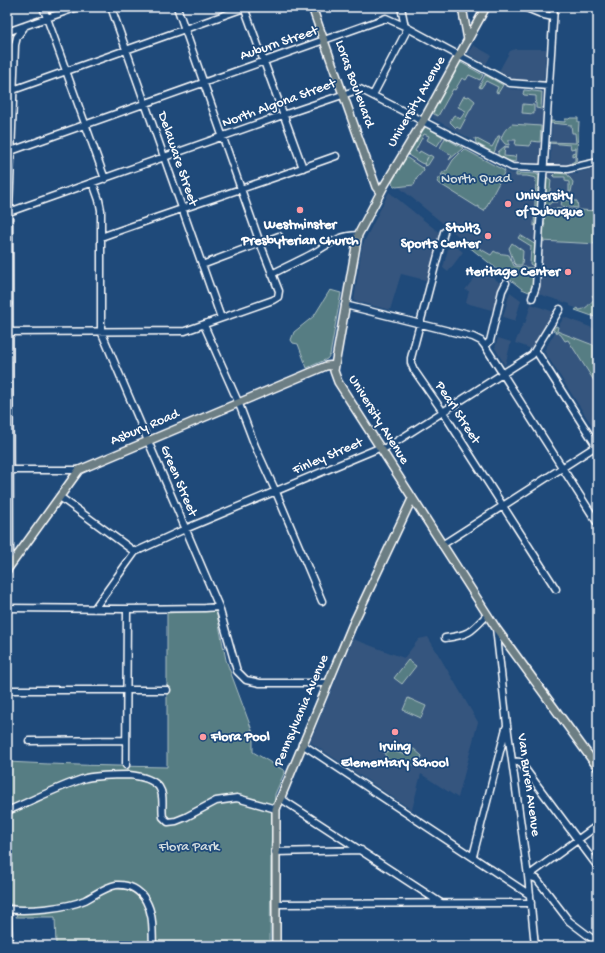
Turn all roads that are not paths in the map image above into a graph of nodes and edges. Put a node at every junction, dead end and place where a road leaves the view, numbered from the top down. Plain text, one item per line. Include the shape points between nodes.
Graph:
1 (43, 7) edge
2 (78, 7) edge
3 (111, 7) edge
4 (177, 7) edge
5 (245, 7) edge
6 (312, 7) edge
7 (401, 7) edge
8 (462, 7) edge
9 (486, 7) edge
10 (524, 7) edge
11 (554, 7) edge
12 (553, 17) junction
13 (46, 18) junction
14 (25, 26) junction
15 (406, 27) junction
16 (185, 29) junction
17 (7, 32) edge
18 (468, 40) junction
19 (325, 41) junction
20 (126, 49) junction
21 (458, 55) junction
22 (264, 61) junction
23 (66, 71) junction
24 (203, 83) junction
25 (548, 86) junction
26 (13, 90) junction
27 (344, 93) junction
28 (373, 95) junction
29 (145, 104) junction
30 (10, 110) edge
31 (283, 115) junction
32 (423, 121) junction
33 (85, 125) junction
34 (223, 136) junction
35 (11, 151) junction
36 (336, 156) dead end
37 (164, 158) junction
38 (598, 162) edge
39 (543, 167) junction
40 (303, 168) junction
41 (104, 178) junction
42 (93, 183) junction
43 (242, 190) junction
44 (380, 192) junction
45 (182, 208) junction
46 (9, 212) junction
47 (444, 232) dead end
48 (358, 235) junction
49 (279, 236) dead end
50 (101, 237) junction
51 (260, 243) junction
52 (202, 265) junction
53 (272, 274) junction
54 (506, 283) dead end
55 (8, 298) edge
56 (532, 298) dead end
57 (346, 305) junction
58 (560, 309) dead end
59 (221, 318) junction
60 (204, 324) junction
61 (421, 324) junction
62 (101, 331) junction
63 (8, 332) edge
64 (485, 346) junction
65 (535, 351) junction
66 (335, 365) junction
67 (502, 373) junction
68 (238, 404) junction
69 (443, 413) junction
70 (148, 441) junction
71 (596, 446) edge
72 (379, 448) junction
73 (562, 468) junction
74 (8, 470) edge
75 (79, 470) junction
76 (276, 492) junction
77 (60, 497) junction
78 (412, 499) junction
79 (503, 506) junction
80 (598, 524) edge
81 (185, 529) junction
82 (442, 545) junction
83 (135, 552) junction
84 (9, 568) edge
85 (556, 589) dead end
86 (322, 601) dead end
87 (218, 607) junction
88 (7, 608) edge
89 (94, 609) junction
90 (127, 609) junction
91 (487, 615) junction
92 (496, 628) junction
93 (445, 638) dead end
94 (328, 683) junction
95 (7, 690) edge
96 (126, 690) junction
97 (167, 690) dead end
98 (507, 725) junction
99 (126, 740) junction
100 (29, 741) dead end
101 (302, 744) junction
102 (512, 761) junction
103 (126, 765) dead end
104 (598, 768) edge
105 (280, 798) junction
106 (276, 809) junction
107 (7, 811) edge
108 (598, 824) edge
109 (577, 840) junction
110 (361, 850) junction
111 (275, 852) junction
112 (473, 856) junction
113 (598, 867) edge
114 (528, 876) junction
115 (530, 895) junction
116 (441, 903) junction
117 (531, 903) junction
118 (276, 904) junction
119 (8, 909) edge
120 (598, 943) edge
121 (9, 946) edge
122 (153, 946) edge
123 (276, 946) edge
124 (535, 946) edge

1 - 13 street
2 - 13 street
3 - 20 street, Delaware Street
4 - 16 street
5 - 16 street
5 - 22 street
6 - 19 main road, Loras Boulevard
7 - 15 street
8 - 18 main road
9 - 18 main road, University Avenue
10 - 12 street
11 - 12 street
12 - 25 street
13 - 14 street
13 - 23 street
14 - 17 street
14 - 26 street via 15,45
15 - 19 street, Auburn Street via 386,18
15 - 21 street, Auburn Street
15 - 28 street via 406,32
16 - 20 street
16 - 24 street
18 - 21 main road, University Avenue
19 - 22 street, Auburn Street
19 - 27 main road, Loras Boulevard
20 - 23 street
20 - 29 street, Delaware Street
21 - 25 street, Auburn Street via 510,83
21 - 32 main road, University Avenue
22 - 24 street, Auburn Street
22 - 31 street
23 - 26 street
23 - 33 street
24 - 29 street, Auburn Street
24 - 34 street
25 - 39 street
26 - 30 street
27 - 28 street, North Algona Street via 360,89
27 - 31 street, North Algona Street
27 - 44 main road, Loras Boulevard via 376,187
28 - 32 street, North Algona Street
29 - 33 street, Auburn Street
29 - 37 street, Delaware Street
30 - 35 street
31 - 34 street, North Algona Street
31 - 40 street
32 - 39 street, North Algona Street via 507,165
32 - 44 main road, University Avenue
33 - 35 street, Auburn Street
33 - 41 street
34 - 37 street, North Algona Street
34 - 43 street
35 - 46 street
36 - 40 street
37 - 41 street, North Algona Street
37 - 45 street, Delaware Street
38 - 39 street, North Algona Street via 567,169
39 - 56 street via 536,286
40 - 43 street
41 - 42 street, North Algona Street
42 - 46 street, North Algona Street
42 - 50 street, Green Street via 100,200
43 - 45 street
43 - 51 street
44 - 48 main road, University Avenue
45 - 50 street
45 - 52 street, Delaware Street
46 - 55 street
47 - 61 street, Pearl Street
48 - 53 street via 335,239
48 - 57 main road, University Avenue
49 - 51 street
50 - 62 street, Green Street
51 - 52 street
51 - 53 street
52 - 59 street, Delaware Street
53 - 59 street via 279,291 278,297
54 - 64 street via 490,340
55 - 63 street
57 - 61 street
57 - 66 main road, University Avenue
58 - 65 street, Finley Street
59 - 60 street
60 - 62 street via 185,331
60 - 68 street
61 - 64 street via 473,337
61 - 69 street, Pearl Street via 411,364
62 - 63 street
62 - 70 street, Green Street
63 - 74 street
64 - 67 street
65 - 67 street, Finley Street
65 - 71 street
66 - 68 main road, Asbury Road via 326,366
66 - 72 main road, University Avenue via 334,371 338,382
67 - 69 street, Finley Street
67 - 73 street
68 - 70 main road, Asbury Road
68 - 76 street
69 - 72 street, Finley Street via 385,448
69 - 79 street, Pearl Street
70 - 75 main road, Asbury Road
70 - 81 street, Green Street
71 - 73 street
72 - 76 street, Finley Street
72 - 78 main road, University Avenue
73 - 79 street
73 - 80 street
74 - 75 street
74 - 84 street
75 - 77 main road
76 - 81 street, Finley Street
76 - 86 street
77 - 83 street
77 - 84 main road
78 - 82 main road, University Avenue
78 - 94 main road, Pennsylvania Avenue
79 - 82 street
79 - 85 street, Pearl Street
81 - 83 street, Finley Street
81 - 87 street, Green Street
82 - 91 main road, University Avenue
83 - 89 street, Finley Street
87 - 90 street
87 - 94 street, Green Street via 237,671 246,680 260,683
88 - 89 street
89 - 90 street
90 - 96 street
91 - 92 main road, University Avenue
91 - 93 street via 467,633
92 - 98 street, Van Buren Avenue
92 - 104 main road, University Avenue
94 - 101 main road, Pennsylvania Avenue
95 - 96 street
96 - 97 street
96 - 99 street
98 - 102 street, Van Buren Avenue
98 - 112 street
99 - 100 street
99 - 103 street
101 - 105 main road, Pennsylvania Avenue
101 - 112 street
102 - 109 street via 520,762
102 - 114 street, Van Buren Avenue
105 - 106 main road, Pennsylvania Avenue
105 - 110 street
106 - 107 street via 237,798 216,802 186,817 168,822 163,817 162,793 152,781 137,776 108,775 79,780
106 - 111 main road, Pennsylvania Avenue
108 - 109 street
109 - 113 street
109 - 114 street
110 - 111 street
110 - 116 street
111 - 118 main road, Pennsylvania Avenue
112 - 115 street
114 - 115 street, Van Buren Avenue
114 - 120 street via 537,879 569,921
115 - 117 street, Van Buren Avenue
116 - 117 street
116 - 118 street
117 - 124 street, Van Buren Avenue
118 - 123 main road, Pennsylvania Avenue
119 - 121 street
119 - 122 street via 31,910 65,905 84,900 115,885 126,886 135,889 147,902 151,915

